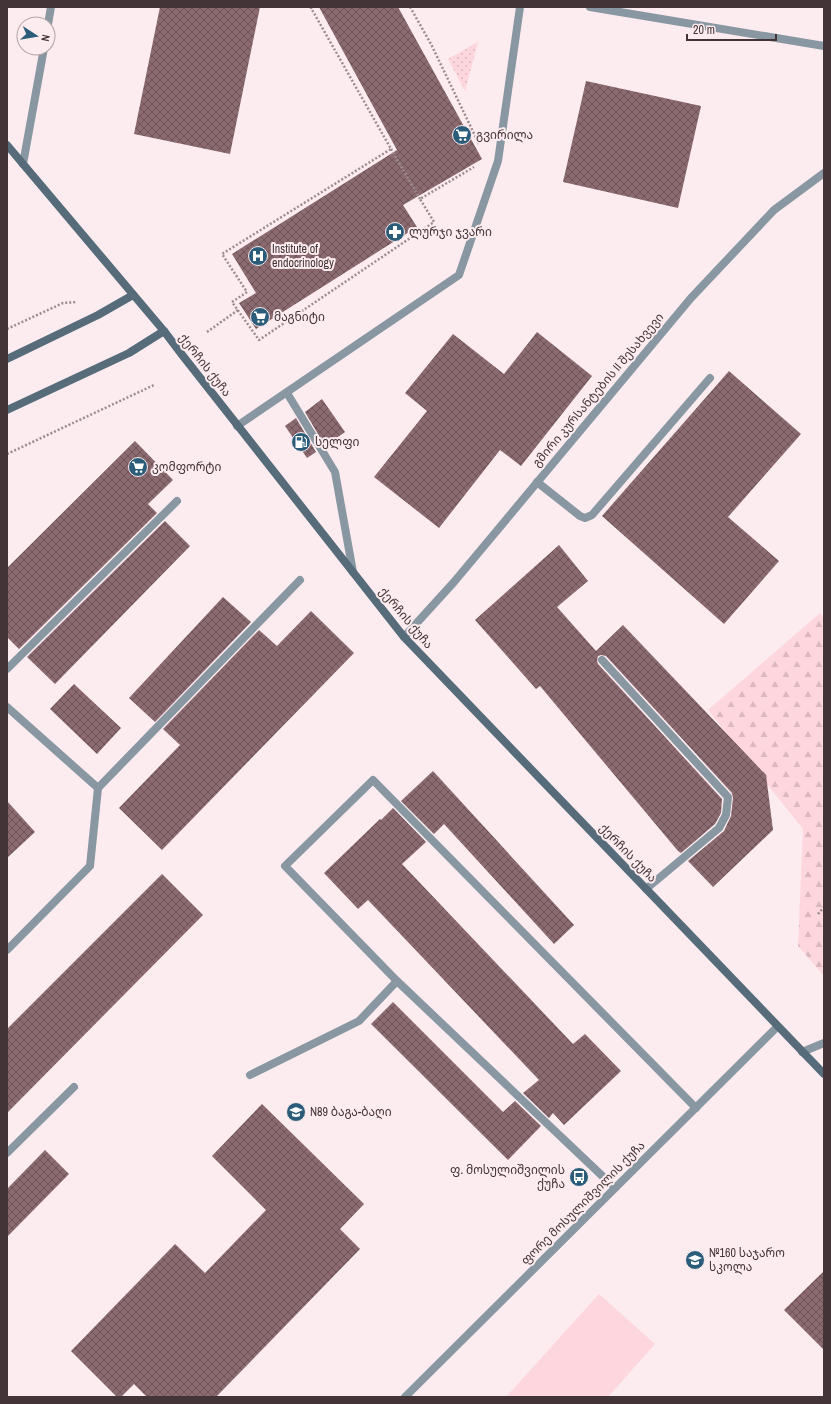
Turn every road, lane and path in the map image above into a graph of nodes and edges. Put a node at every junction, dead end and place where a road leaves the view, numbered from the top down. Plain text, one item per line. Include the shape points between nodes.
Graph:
1 (312, 7) edge
2 (410, 7) edge
3 (520, 7) edge
4 (590, 7) edge
5 (824, 46) edge
6 (43, 56) edge
7 (7, 145) edge
8 (480, 146) dead end
9 (391, 149) junction
10 (23, 164) junction
11 (480, 164) dead end
12 (824, 173) edge
13 (420, 199) junction
14 (133, 295) junction
15 (81, 302) dead end
16 (238, 310) junction
17 (7, 329) edge
18 (164, 331) junction
19 (207, 332) dead end
20 (7, 359) edge
21 (710, 378) dead end
22 (154, 385) dead end
23 (287, 393) junction
24 (7, 410) edge
25 (237, 426) junction
26 (7, 454) edge
27 (538, 482) junction
28 (177, 501) dead end
29 (353, 572) junction
30 (300, 580) dead end
31 (404, 637) junction
32 (602, 660) dead end
33 (7, 669) edge
34 (7, 706) edge
35 (98, 788) junction
36 (646, 889) junction
37 (824, 907) edge
38 (818, 914) dead end
39 (7, 950) edge
40 (397, 980) junction
41 (778, 1027) junction
42 (824, 1043) edge
43 (802, 1052) junction
44 (824, 1074) edge
45 (250, 1075) dead end
46 (74, 1087) dead end
47 (696, 1108) junction
48 (7, 1153) edge
49 (615, 1188) junction
50 (405, 1397) edge

1 - 9 path
2 - 8 path via 431,44
3 - 23 street via 498,161 459,275
4 - 5 street
6 - 10 street
7 - 10 main road, ქერჩის ქუჩა
9 - 13 path
9 - 16 path via 222,254 247,292 232,302
10 - 14 main road, ქერჩის ქუჩა
11 - 13 path
12 - 27 street, გმირი კურსანტების II შესახვევი via 774,210 691,298
13 - 16 path via 434,222 259,340
14 - 18 main road, ქერჩის ქუჩა
14 - 20 main road
15 - 17 path via 63,303
16 - 19 path
18 - 24 main road via 129,353
18 - 25 main road, ქერჩის ქუჩა
21 - 27 street via 592,515 585,518 580,516
22 - 26 path
23 - 25 street
23 - 29 street via 335,472
25 - 29 main road, ქერჩის ქუჩა
27 - 31 street, გმირი კურსანტების II შესახვევი
28 - 33 street
29 - 31 main road, ქერჩის ქუჩა
30 - 35 street
31 - 36 main road, ქერჩის ქუჩა
32 - 36 street via 728,797 726,815 718,828
34 - 35 street
35 - 39 street via 90,866
36 - 41 main road, ქერჩის ქუჩა
37 - 38 path
40 - 45 street via 359,1021
40 - 47 street via 285,866 372,780
40 - 49 street
41 - 43 main road, ქერჩის ქუჩა
41 - 47 street, ფორე მოსულიშვილის ქუჩა
42 - 43 street
43 - 44 main road, ქერჩის ქუჩა
46 - 48 street
47 - 49 street, ფორე მოსულიშვილის ქუჩა
49 - 50 street, ფორე მოსულიშვილის ქუჩა

